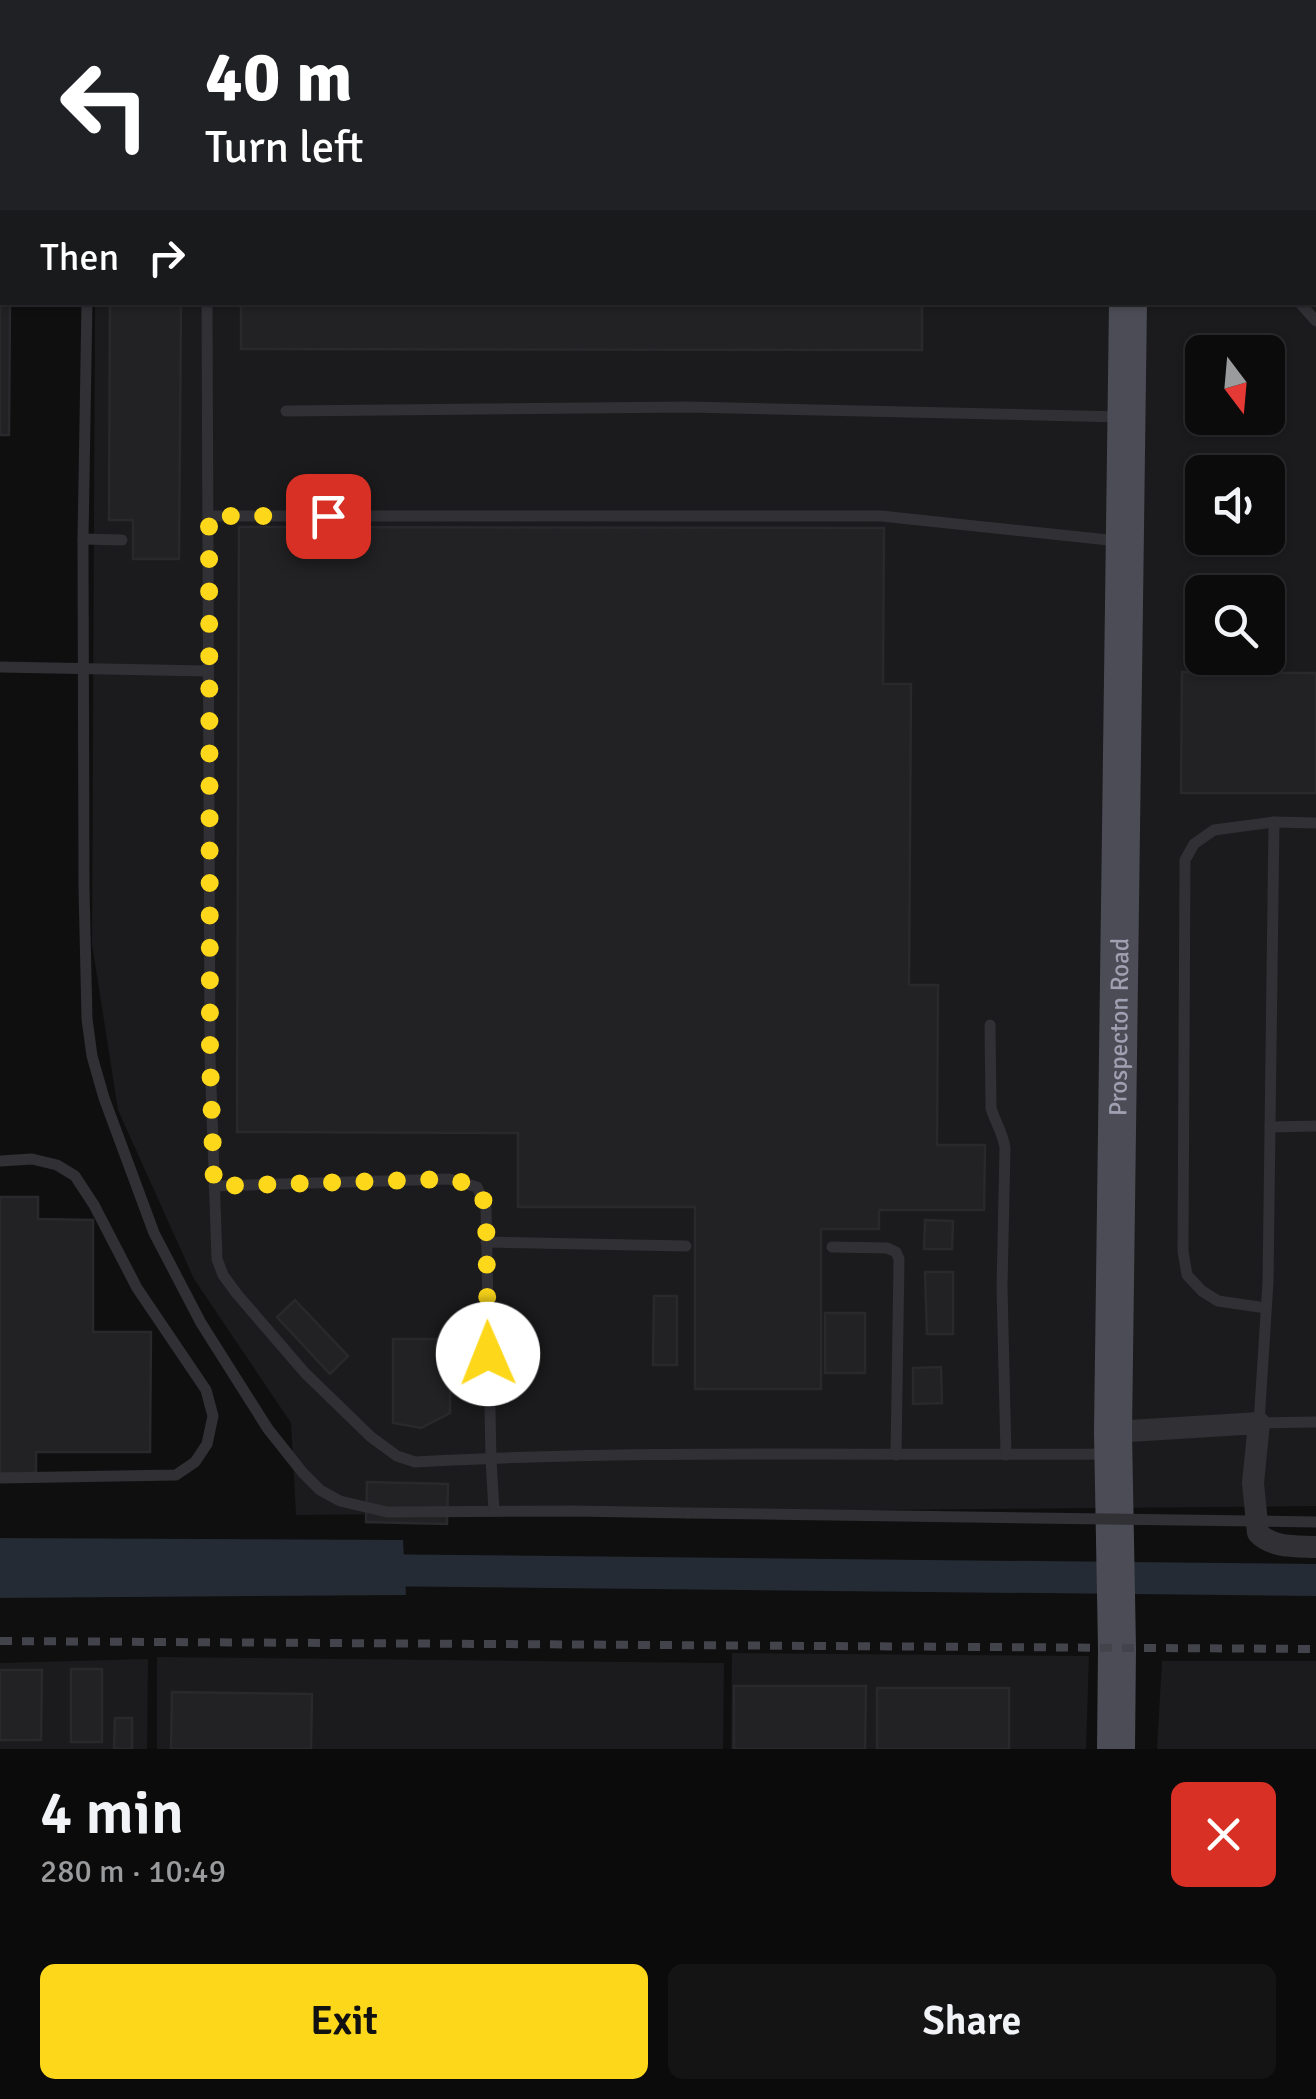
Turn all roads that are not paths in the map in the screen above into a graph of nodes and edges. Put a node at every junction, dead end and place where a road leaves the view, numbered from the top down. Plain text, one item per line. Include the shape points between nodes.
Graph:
1 (87, 305) edge
2 (206, 305) edge
3 (1128, 305) edge
4 (286, 410) dead end
5 (1126, 417) junction
6 (209, 516) junction
7 (83, 539) junction
8 (122, 540) dead end
9 (1124, 542) junction
10 (0, 667) edge
11 (84, 668) junction
12 (208, 670) junction
13 (1274, 822) junction
14 (1316, 823) edge
15 (990, 1025) dead end
16 (1316, 1126) edge
17 (1270, 1127) junction
18 (0, 1161) edge
19 (214, 1186) junction
20 (486, 1242) junction
21 (686, 1246) dead end
22 (832, 1247) dead end
23 (1266, 1308) junction
24 (1259, 1422) junction
25 (1316, 1422) edge
26 (1113, 1443) junction
27 (896, 1455) junction
28 (1006, 1455) junction
29 (490, 1459) junction
30 (0, 1478) edge
31 (494, 1511) junction
32 (1316, 1522) edge
33 (1316, 1547) edge
34 (1116, 1749) edge

1 - 7 lane
2 - 6 lane
3 - 5 main road, Prospecton Road
4 - 5 lane via 688,406
5 - 9 main road, Prospecton Road
6 - 9 lane via 881,516
6 - 12 lane
7 - 8 lane
7 - 11 lane
9 - 26 main road, Prospecton Road
10 - 11 lane
11 - 12 lane
11 - 31 lane via 86,1020 104,1098 154,1234 268,1429 320,1490 387,1512
12 - 19 lane
13 - 14 lane
13 - 17 lane
13 - 23 lane via 1214,830 1185,860 1187,1275 1218,1301
15 - 28 lane via 991,1108 1005,1148
16 - 17 lane
17 - 23 lane
18 - 30 lane via 57,1164 75,1176 137,1288 206,1390 213,1416 208,1444 176,1475
19 - 20 lane via 465,1182 478,1186 486,1207
19 - 29 lane via 219,1268 305,1373 397,1456 415,1462
20 - 21 lane
20 - 29 lane
22 - 27 lane via 887,1248 899,1259
23 - 24 lane
24 - 25 lane
24 - 26 street
24 - 33 street via 1254,1483 1260,1538
26 - 28 lane
26 - 34 main road, Prospecton Road
27 - 28 lane
27 - 29 lane via 653,1452
29 - 31 lane
31 - 32 lane, bridge

